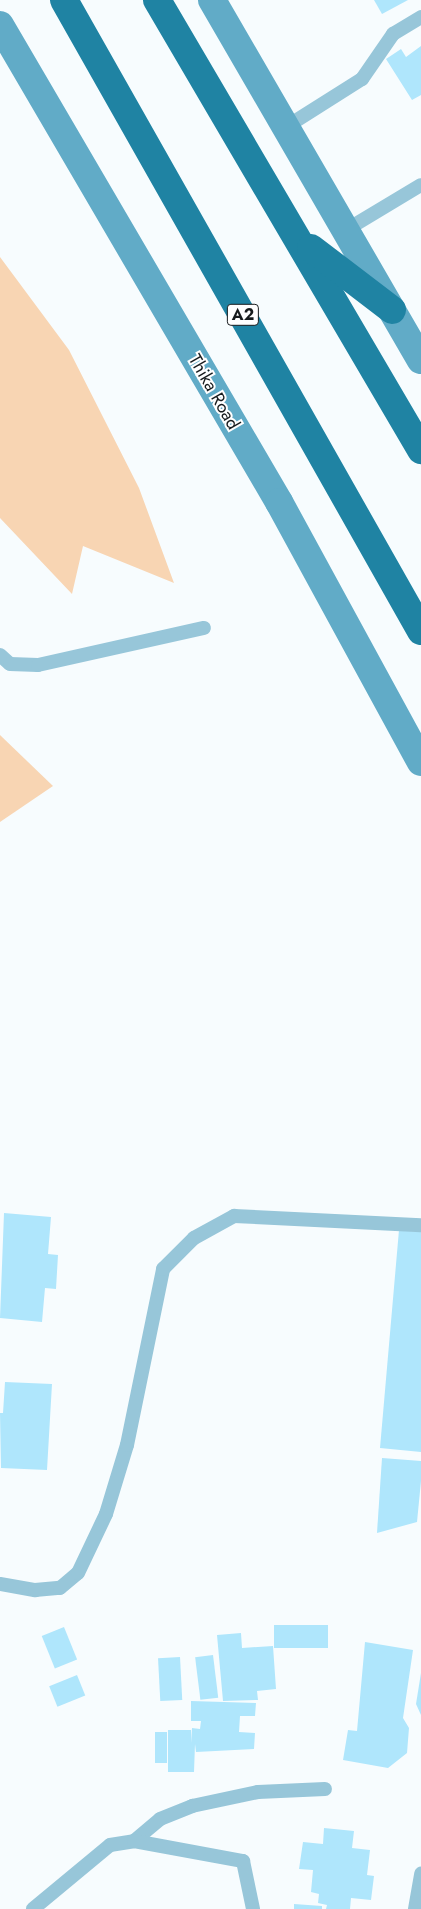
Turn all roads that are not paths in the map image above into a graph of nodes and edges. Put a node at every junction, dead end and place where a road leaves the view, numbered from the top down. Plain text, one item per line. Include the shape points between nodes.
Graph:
1 (64, 0) edge
2 (157, 0) edge
3 (212, 0) edge
4 (421, 17) edge
5 (0, 25) edge
6 (286, 127) junction
7 (421, 185) edge
8 (346, 230) junction
9 (298, 238) junction
10 (392, 310) junction
11 (421, 360) edge
12 (421, 450) edge
13 (204, 628) dead end
14 (421, 631) edge
15 (0, 655) edge
16 (421, 762) edge
17 (421, 1225) edge
18 (0, 1584) edge
19 (325, 1789) dead end
20 (134, 1841) junction
21 (421, 1874) edge
22 (34, 1909) edge
23 (253, 1909) edge
24 (415, 1909) edge

1 - 14 highway, A2
2 - 9 highway
3 - 6 main road
4 - 6 lane via 393,34 362,79
5 - 16 main road, Thika Road via 279,502
6 - 8 main road
7 - 8 lane
8 - 10 main road
9 - 10 highway
9 - 12 highway
10 - 11 main road
13 - 15 lane via 38,665 10,664
17 - 18 lane via 234,1216 194,1238 163,1269 127,1445 106,1514 78,1573 60,1588 35,1590
19 - 20 lane via 258,1792 192,1806 160,1819
20 - 22 lane via 110,1845
20 - 23 lane via 243,1862
21 - 24 lane

